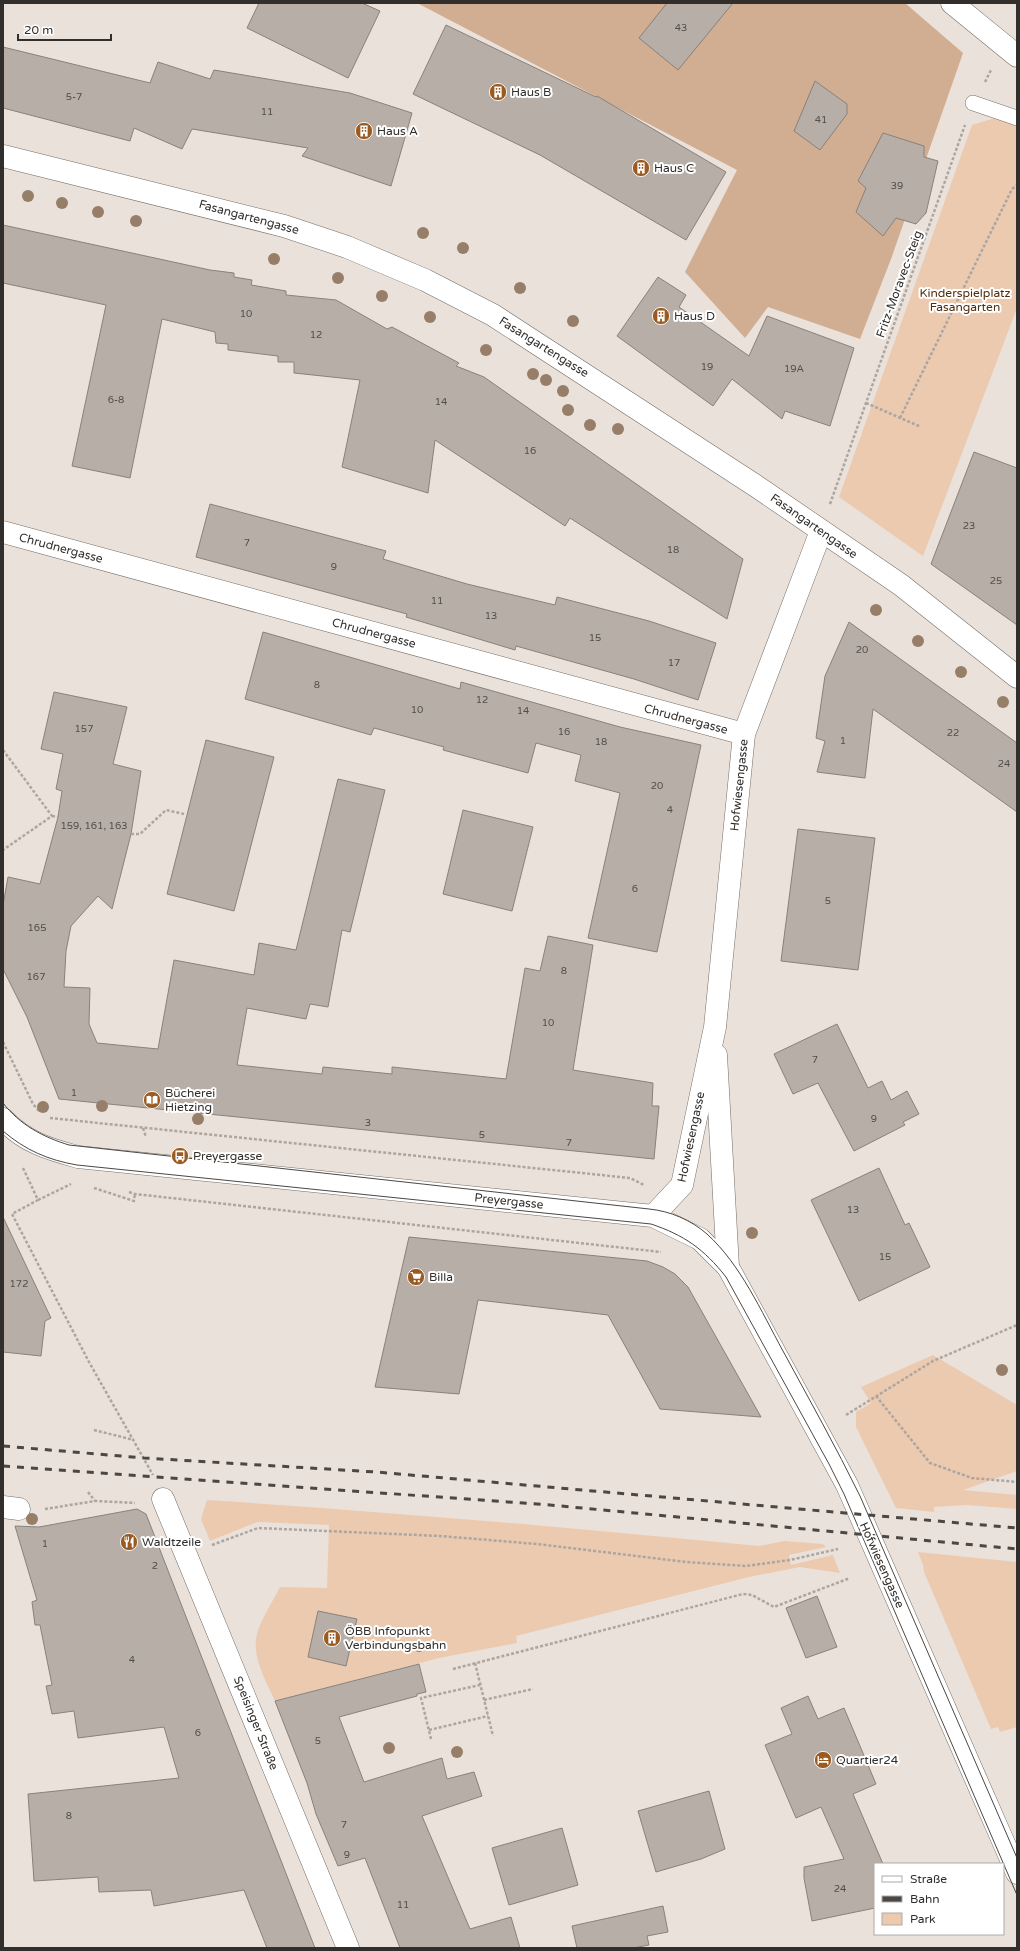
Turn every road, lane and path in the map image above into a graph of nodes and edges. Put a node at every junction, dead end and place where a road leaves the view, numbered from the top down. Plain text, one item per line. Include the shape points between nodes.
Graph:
1 (952, 3) edge
2 (1011, 51) edge
3 (973, 102) junction
4 (1017, 118) edge
5 (3, 156) edge
6 (1017, 185) edge
7 (866, 403) junction
8 (900, 418) junction
9 (921, 427) dead end
10 (821, 531) junction
11 (3, 532) edge
12 (1017, 677) edge
13 (744, 734) junction
14 (3, 750) edge
15 (184, 814) dead end
16 (52, 816) junction
17 (58, 817) dead end
18 (131, 834) dead end
19 (3, 850) edge
20 (715, 1027) junction
21 (3, 1042) edge
22 (40, 1112) dead end
23 (45, 1115) dead end
24 (3, 1119) edge
25 (20, 1161) dead end
26 (75, 1182) dead end
27 (648, 1188) dead end
28 (122, 1189) dead end
29 (38, 1200) junction
30 (653, 1216) junction
31 (663, 1252) dead end
32 (728, 1267) junction
33 (1017, 1325) edge
34 (876, 1396) junction
35 (846, 1415) dead end
36 (94, 1430) dead end
37 (134, 1440) junction
38 (144, 1458) dead end
39 (1017, 1482) edge
40 (88, 1492) dead end
41 (94, 1501) junction
42 (164, 1502) joint
43 (11, 1508) edge
44 (208, 1547) dead end
45 (838, 1549) dead end
46 (850, 1578) dead end
47 (475, 1663) junction
48 (453, 1669) dead end
49 (480, 1685) junction
50 (533, 1689) dead end
51 (484, 1700) junction
52 (488, 1716) junction
53 (429, 1730) junction
54 (493, 1736) dead end
55 (431, 1739) dead end
56 (1017, 1873) edge
57 (348, 1948) edge

1 - 2 main road
2 - 3 path, Fritz-Moravec-Steig
3 - 4 lane
3 - 7 path, Fritz-Moravec-Steig
5 - 10 main road, Fasangartengasse via 284,226 347,246 425,280 493,315
6 - 8 path via 1012,189
7 - 8 path
7 - 10 path, Fritz-Moravec-Steig
8 - 9 path
10 - 12 main road, Fasangartengasse via 900,585
10 - 13 main road, Hofwiesengasse
11 - 13 main road, Chrudnergasse
13 - 20 main road, Hofwiesengasse
14 - 16 path
15 - 18 path via 166,810 140,834
16 - 17 path
16 - 19 path
20 - 30 main road, Hofwiesengasse via 682,1185
20 - 32 main road, Hofwiesengasse
21 - 22 path via 33,1104
23 - 27 path via 50,1118 84,1122 630,1178 640,1181
24 - 30 main road, Preyergasse via 41,1147 78,1157
25 - 29 path
26 - 29 path
28 - 31 path via 135,1194
29 - 37 path via 12,1214 89,1362
30 - 32 main road, Hofwiesengasse via 700,1239
32 - 56 main road, Hofwiesengasse via 847,1485
33 - 34 path via 933,1361
34 - 35 path
34 - 39 path via 930,1463 972,1478
36 - 37 path
37 - 38 path
40 - 41 path
41 - 42 path
41 - 43 path via 53,1509
42 - 57 main road, Speisinger Straße
44 - 45 path via 258,1528 440,1536 746,1566 790,1560
46 - 47 path via 774,1607 752,1595 743,1594
47 - 48 path
47 - 49 path
49 - 51 path
49 - 53 path via 421,1698
50 - 51 path
51 - 52 path
52 - 53 path
52 - 54 path
53 - 55 path

